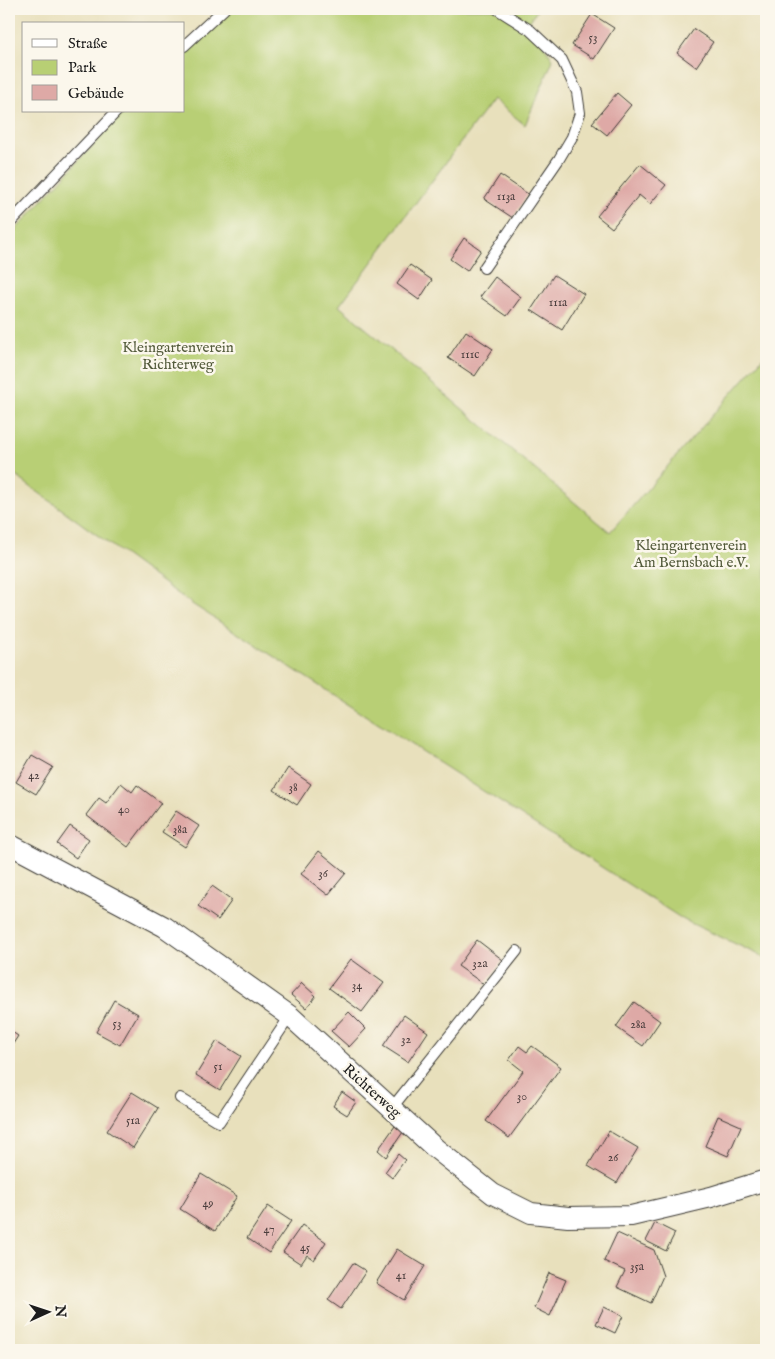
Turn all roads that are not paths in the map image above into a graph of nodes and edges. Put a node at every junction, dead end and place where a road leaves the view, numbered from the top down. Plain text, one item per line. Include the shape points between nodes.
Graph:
1 (224, 9) edge
2 (497, 9) edge
3 (185, 45) edge
4 (117, 112) edge
5 (9, 224) edge
6 (484, 268) dead end
7 (9, 844) edge
8 (517, 951) dead end
9 (290, 1016) junction
10 (180, 1098) dead end
11 (391, 1109) junction
12 (766, 1180) edge

1 - 3 lane
2 - 6 lane via 530,30 562,60 577,92 580,114 559,160
4 - 5 lane
7 - 9 street, Richterweg via 165,927
8 - 11 lane
9 - 10 lane via 219,1122
9 - 11 street, Richterweg
11 - 12 street, Richterweg via 493,1194 530,1213 568,1217 631,1216

